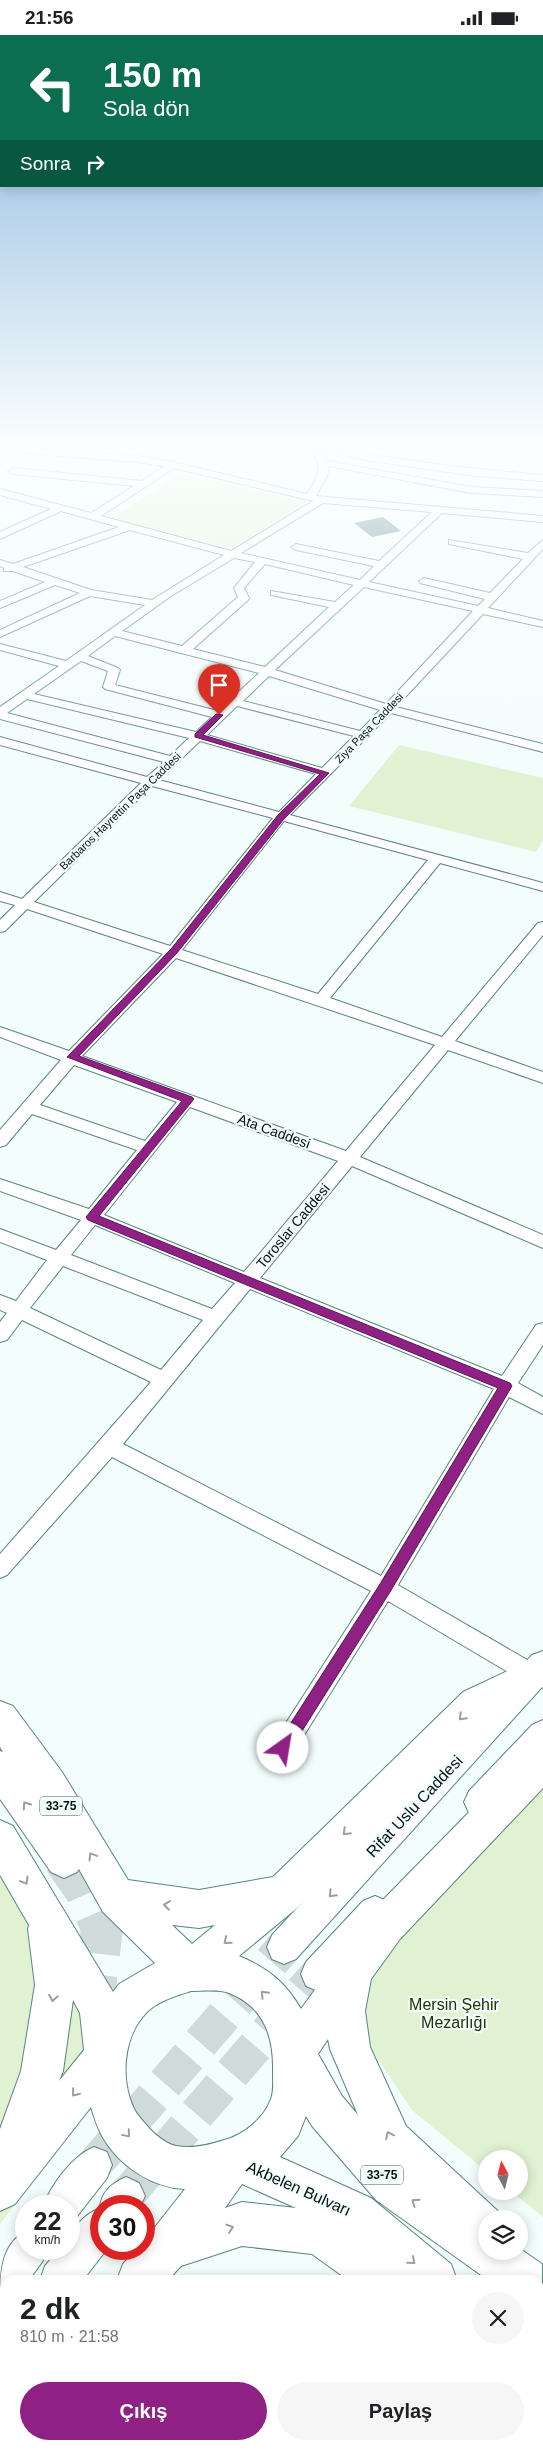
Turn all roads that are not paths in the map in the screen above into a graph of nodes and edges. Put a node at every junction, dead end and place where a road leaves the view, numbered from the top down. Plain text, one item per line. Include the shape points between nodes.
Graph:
1 (47, 556) edge
2 (229, 556) edge
3 (239, 556) edge
4 (338, 556) edge
5 (392, 556) edge
6 (523, 556) edge
7 (530, 557) joint
8 (262, 561) junction
9 (0, 563) edge
10 (382, 565) junction
11 (12, 568) junction
12 (0, 572) edge
13 (424, 581) dead end
14 (53, 582) junction
15 (362, 585) junction
16 (89, 593) junction
17 (275, 593) dead end
18 (492, 597) junction
19 (154, 603) junction
20 (0, 605) edge
21 (338, 606) junction
22 (480, 610) junction
23 (543, 624) edge
24 (112, 632) junction
25 (0, 634) edge
26 (2, 649) edge
27 (185, 650) junction
28 (77, 656) junction
29 (66, 664) junction
30 (266, 671) junction
31 (24, 695) junction
32 (234, 702) junction
33 (388, 709) junction
34 (0, 714) edge
35 (219, 715) junction
36 (363, 735) junction
37 (198, 736) junction
38 (0, 741) edge
39 (543, 748) edge
40 (172, 760) junction
41 (325, 773) junction
42 (150, 781) junction
43 (281, 817) junction
44 (437, 858) junction
45 (543, 887) edge
46 (0, 896) edge
47 (24, 904) junction
48 (543, 927) edge
49 (0, 928) edge
50 (537, 943) edge
51 (174, 951) junction
52 (321, 1000) junction
53 (0, 1033) edge
54 (446, 1042) junction
55 (72, 1057) junction
56 (543, 1079) edge
57 (188, 1099) junction
58 (29, 1107) junction
59 (0, 1141) edge
60 (148, 1148) junction
61 (350, 1159) junction
62 (0, 1185) edge
63 (92, 1217) junction
64 (0, 1235) edge
65 (543, 1242) edge
66 (59, 1258) junction
67 (247, 1281) junction
68 (0, 1302) edge
69 (19, 1310) junction
70 (216, 1318) junction
71 (543, 1329) edge
72 (0, 1335) edge
73 (164, 1381) junction
74 (506, 1386) junction
75 (543, 1406) edge
76 (109, 1446) junction
77 (0, 1569) edge
78 (385, 1588) junction
79 (538, 1670) edge
80 (0, 1718) edge
81 (543, 1735) edge
82 (283, 1748) dead end
83 (543, 1762) edge
84 (0, 1769) edge
85 (1, 1844) edge
86 (64, 1859) tunnel mouth
87 (284, 1893) junction
88 (117, 1898) junction
89 (45, 1915) junction
90 (284, 1947) tunnel mouth
91 (191, 1971) junction
92 (337, 1971) junction
93 (291, 2040) junction
94 (106, 2055) junction
95 (235, 2159) junction
96 (94, 2165) tunnel mouth
97 (0, 2188) edge
98 (71, 2195) edge
99 (478, 2222) edge
100 (90, 2240) edge
101 (167, 2248) junction
102 (20, 2260) edge
103 (520, 2260) edge
104 (9, 2275) edge
105 (63, 2275) edge
106 (143, 2275) edge
107 (379, 2275) edge
108 (429, 2275) edge
109 (519, 2275) edge
110 (536, 2275) edge

1 - 11 street
2 - 19 street
3 - 8 street
4 - 10 street
5 - 10 street, Barbaros Hayrettin Paşa Caddesi
6 - 7 street
7 - 18 street, Ziya Paşa Caddesi
8 - 15 street
8 - 27 street via 240,587 244,598
9 - 11 street
10 - 15 street, Barbaros Hayrettin Paşa Caddesi
11 - 12 street
11 - 14 street
13 - 18 street
14 - 16 street
14 - 20 street
15 - 21 street, Barbaros Hayrettin Paşa Caddesi
15 - 22 street
16 - 19 street
16 - 25 street
17 - 21 street
18 - 22 street, Ziya Paşa Caddesi
19 - 24 street
21 - 30 street, Barbaros Hayrettin Paşa Caddesi
22 - 23 street
22 - 33 street, Ziya Paşa Caddesi
24 - 27 street
24 - 28 street
26 - 29 street
27 - 30 street
28 - 29 street
28 - 35 street via 114,670 109,687
29 - 31 street
30 - 32 street, Barbaros Hayrettin Paşa Caddesi
30 - 33 street
31 - 34 street
31 - 37 street
32 - 35 street, Barbaros Hayrettin Paşa Caddesi
32 - 36 street
33 - 36 street, Ziya Paşa Caddesi
33 - 39 street
34 - 40 street
35 - 37 street, Barbaros Hayrettin Paşa Caddesi
36 - 41 street, Ziya Paşa Caddesi
37 - 40 street, Barbaros Hayrettin Paşa Caddesi
37 - 41 street
38 - 42 street
40 - 42 street, Barbaros Hayrettin Paşa Caddesi
41 - 43 street, Ziya Paşa Caddesi
42 - 43 street
42 - 47 street, Barbaros Hayrettin Paşa Caddesi
43 - 44 street
43 - 51 street, Ziya Paşa Caddesi
44 - 45 street
44 - 52 street
46 - 47 street
47 - 49 street, Barbaros Hayrettin Paşa Caddesi
47 - 51 street
48 - 50 street, Toroslar Caddesi
50 - 54 street, Toroslar Caddesi
51 - 52 street
51 - 55 street, Ziya Paşa Caddesi
52 - 54 street
53 - 55 street, Ata Caddesi
54 - 56 street
54 - 61 street, Toroslar Caddesi
55 - 57 street, Ata Caddesi
55 - 58 street, Ziya Paşa Caddesi
57 - 60 street
57 - 61 street, Ata Caddesi
58 - 59 street, Ziya Paşa Caddesi
58 - 60 street
60 - 63 street
61 - 65 street, Ata Caddesi
61 - 67 street, Toroslar Caddesi
62 - 63 street
63 - 66 street
63 - 67 street
64 - 66 street
66 - 69 street
66 - 70 street
67 - 70 street, Toroslar Caddesi
67 - 74 street
68 - 69 street
69 - 72 street
69 - 73 street
70 - 73 street, Toroslar Caddesi
71 - 74 street
73 - 76 street, Toroslar Caddesi
74 - 75 street
74 - 78 street
76 - 77 street, Toroslar Caddesi
76 - 78 street
78 - 79 street
78 - 82 street
79 -> 87 main road via 475,1704
79 -> 90 main road, Rifat Uslu Caddesi
88 -> 80 main road, 33-75 via 49,1785
81 - 92 main road
83 - 92 main road via 386,1925
86 -> 84 main road, 33-75
85 -> 89 main road, 33-75
87 -> 88 main road via 199,1909
87 -> 91 main road
88 - 91 main road, 33-75
89 - 94 main road, 33-75 via 100,2008
89 -> 97 main road via 55,1985 42,2071
93 -> 91 main road, 33-75 via 278,2007 257,1986 230,1972
91 - 94 main road, 33-75 via 160,1981 133,1999 118,2021
92 - 93 main road
99 -> 92 main road, 33-75 via 391,2141 350,2049
93 - 95 main road, 33-75 via 293,2098 283,2121 264,2143
109 -> 93 main road, 33-75 via 391,2185 327,2111
94 -> 95 main road, Akbelen Bulvarı / 33-75 via 108,2093 117,2122 139,2149 170,2167 201,2168
94 -> 97 main road
95 - 101 main road
95 -> 108 main road, Akbelen Bulvarı via 356,2213
96 - 98 main road
100 - 105 main road
101 - 106 main road
101 -> 107 main road via 242,2224 320,2233
102 - 104 main road
103 - 110 main road

